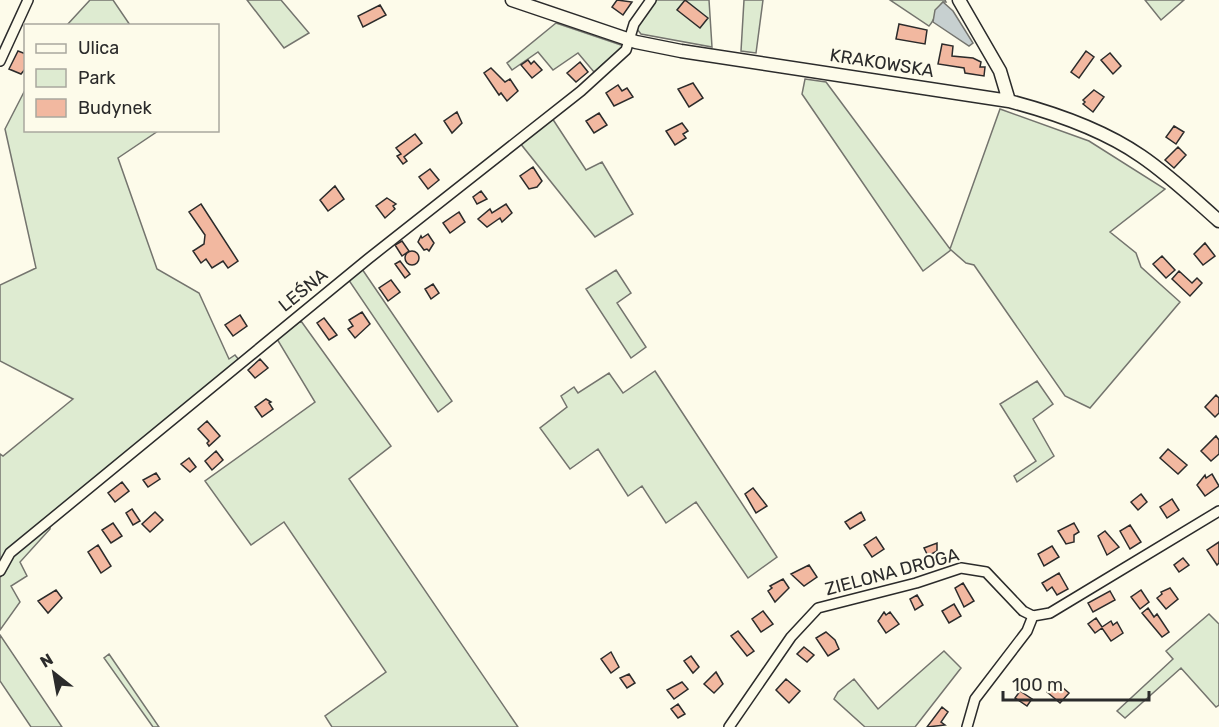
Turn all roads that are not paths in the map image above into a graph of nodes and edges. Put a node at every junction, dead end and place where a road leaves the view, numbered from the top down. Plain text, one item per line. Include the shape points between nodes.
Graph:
1 (28, 0) edge
2 (512, 0) edge
3 (651, 0) edge
4 (959, 0) edge
5 (628, 39) junction
6 (0, 61) edge
7 (1009, 101) junction
8 (1219, 221) edge
9 (1219, 511) edge
10 (0, 571) edge
11 (1033, 616) junction
12 (729, 727) edge
13 (967, 727) edge

1 - 6 street
2 - 5 main road, KRAKOWSKA
3 - 5 street, LEŚNA
4 - 7 main road via 1000,71
5 - 7 main road, KRAKOWSKA via 681,51
5 - 10 street, LEŚNA via 626,50 581,91 139,445 10,552
7 - 8 main road, KRAKOWSKA via 1068,120 1123,145 1164,173
9 - 11 street via 1050,613
11 - 12 street, ZIELONA DROGA via 1023,611 986,572 975,568 961,568 818,608 791,637
11 - 13 street via 1027,631 975,699

